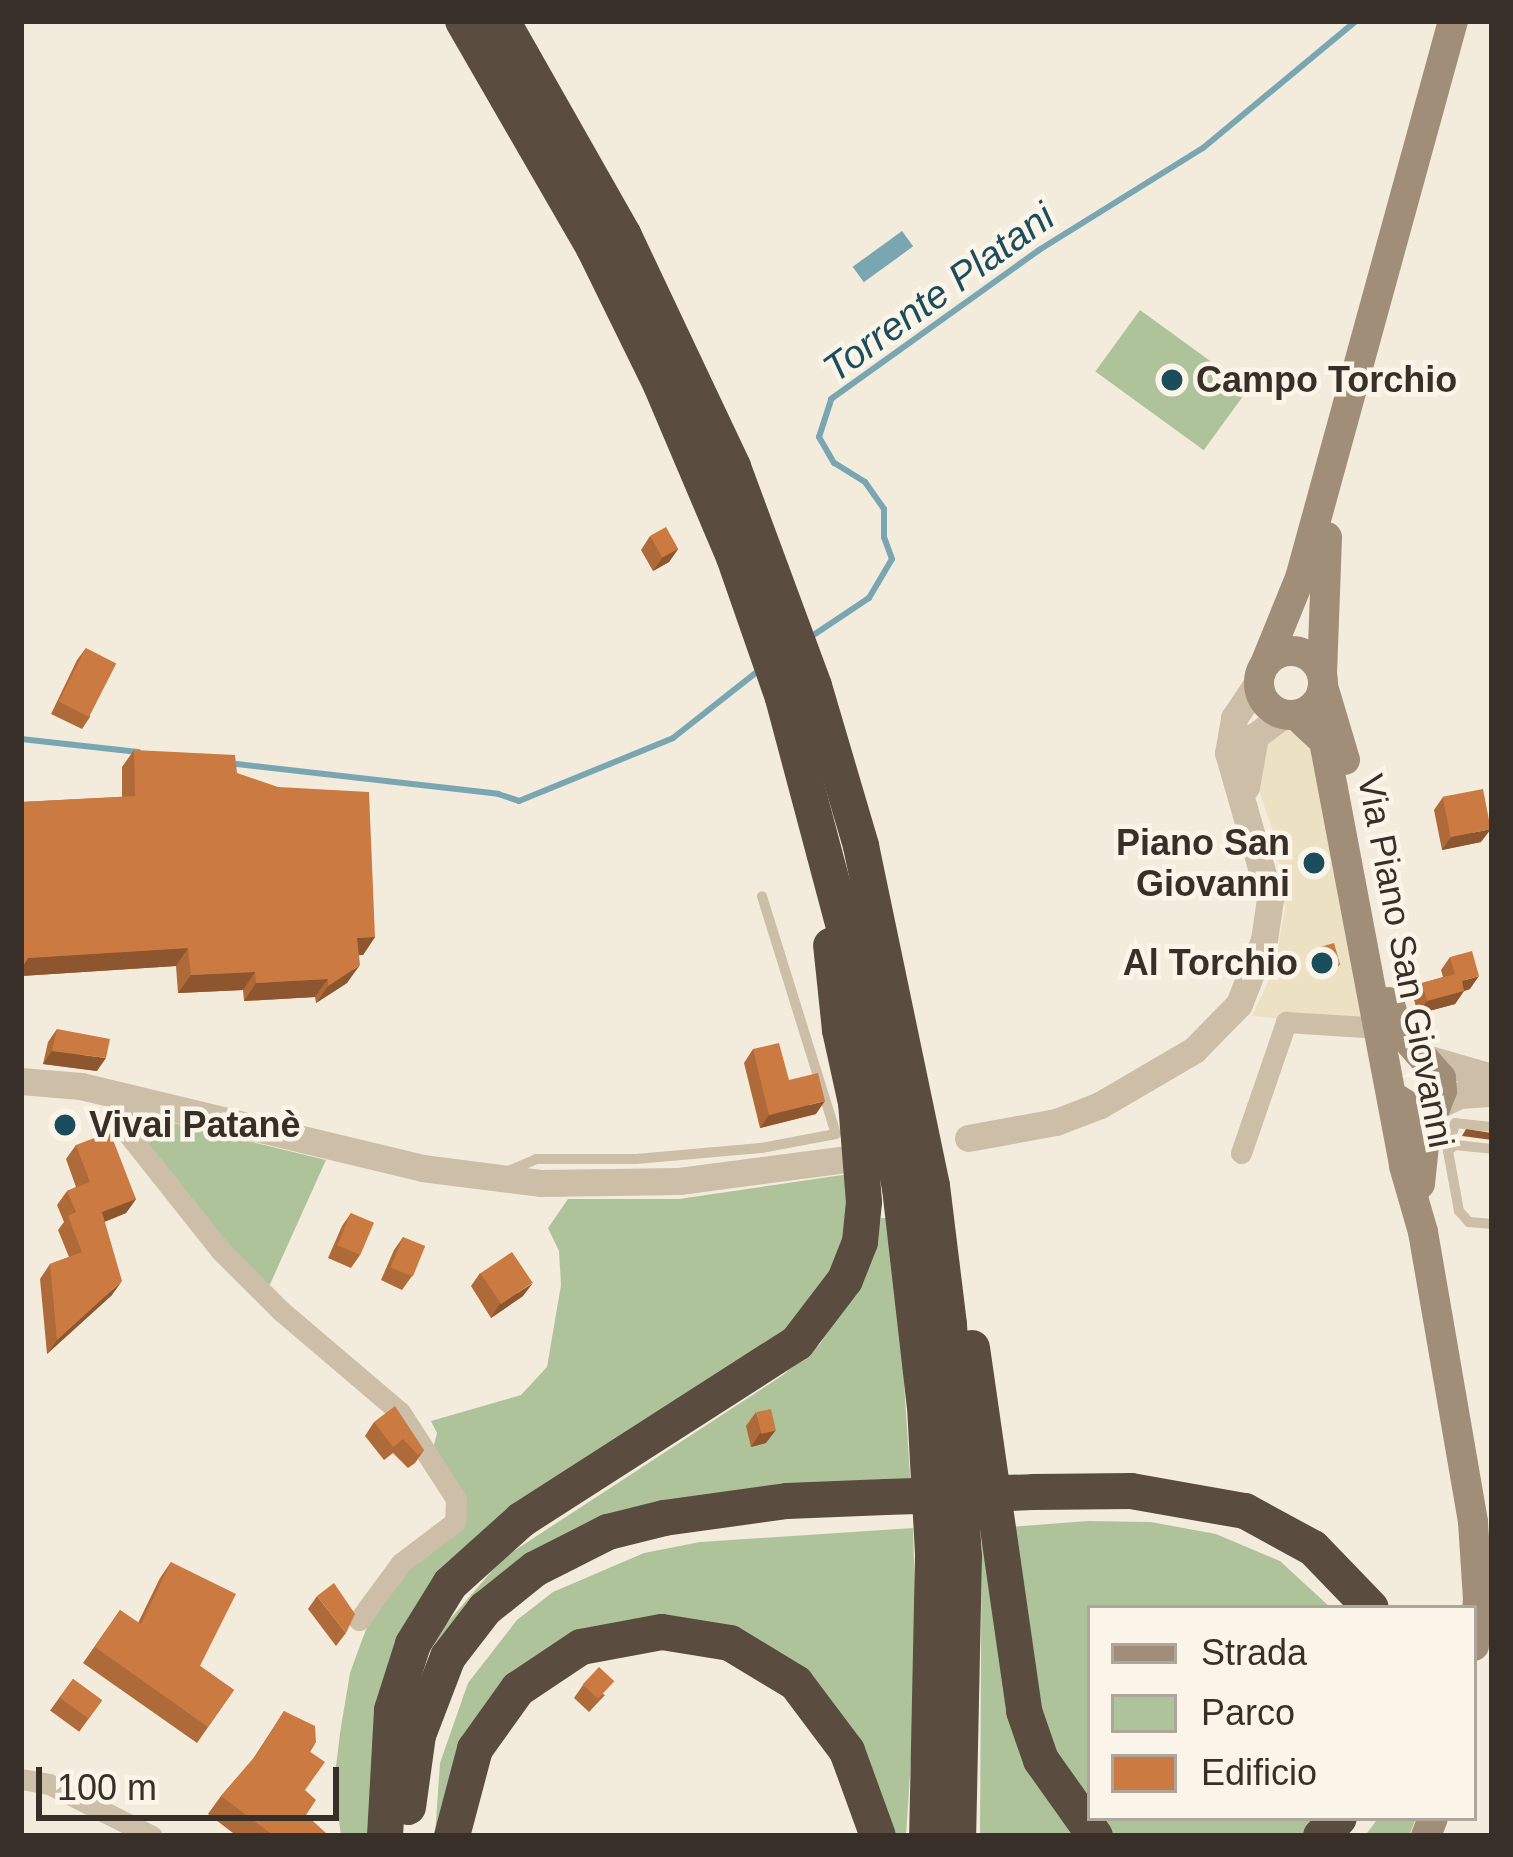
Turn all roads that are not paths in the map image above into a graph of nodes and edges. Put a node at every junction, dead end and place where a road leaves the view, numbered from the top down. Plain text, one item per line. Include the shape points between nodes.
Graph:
1 (463, 21) edge
2 (502, 21) edge
3 (1453, 21) edge
4 (1341, 436) junction
5 (780, 637) junction
6 (1262, 673) junction
7 (1323, 680) junction
8 (798, 692) junction
9 (1290, 715) junction
10 (1246, 809) junction
11 (833, 881) junction
12 (762, 896) dead end
13 (835, 986) junction
14 (900, 1017) junction
15 (1381, 1028) junction
16 (1426, 1058) junction
17 (1492, 1077) edge
18 (21, 1081) edge
19 (1492, 1094) edge
20 (125, 1097) junction
21 (1395, 1098) junction
22 (1436, 1106) junction
23 (1492, 1127) edge
24 (968, 1138) dead end
25 (1492, 1149) edge
26 (1448, 1151) junction
27 (1241, 1153) dead end
28 (854, 1158) dead end
29 (491, 1178) junction
30 (1492, 1224) edge
31 (1423, 1232) junction
32 (1034, 1503) junction
33 (887, 1507) junction
34 (1345, 1605) edge
35 (1368, 1605) edge
36 (1477, 1611) edge
37 (359, 1620) edge
38 (21, 1779) edge
39 (152, 1836) edge
40 (386, 1836) edge
41 (402, 1836) edge
42 (424, 1836) edge
43 (452, 1836) edge
44 (878, 1836) edge
45 (927, 1836) edge
46 (958, 1836) edge
47 (1095, 1836) edge

1 - 5 highway via 554,172
2 - 5 highway via 659,306 733,467
3 - 4 main road
4 - 6 main road via 1300,578
4 - 7 main road, Via Piano San Giovanni via 1323,568
5 - 8 highway
6 - 7 main road via 1297,651
6 - 9 main road via 1265,703
6 - 10 street via 1234,718 1228,753
7 - 9 main road via 1315,705
7 - 16 main road, Via Piano San Giovanni via 1391,1012
8 - 11 highway
8 - 14 highway via 861,846
9 - 10 street via 1250,746
9 - 15 main road, Via Piano San Giovanni via 1324,741
10 - 24 street via 1270,899 1252,976 1222,1026 1100,1105
11 - 13 highway
11 - 45 highway via 890,1122 918,1328 933,1556
12 - 29 lane via 836,1134 636,1160 536,1159
13 - 40 highway via 864,1202 845,1280 786,1352 521,1520 451,1584 413,1644 392,1710
13 - 41 highway via 852,1028 874,1202 842,1304 802,1349 542,1518 460,1589 409,1683 396,1756
14 - 46 highway via 932,1186 956,1405 964,1576
14 - 47 highway via 926,1081 981,1395 1024,1712 1041,1760
15 - 21 main road, Via Piano San Giovanni
15 - 27 street via 1286,1022
16 - 17 street
16 - 22 main road via 1441,1078
18 - 20 street
19 - 22 street
20 - 29 street
20 - 37 street via 128,1134 220,1251 400,1412 456,1499 455,1522 401,1563
21 - 22 main road via 1416,1111
21 - 31 main road, Via Piano San Giovanni
22 - 31 main road via 1420,1155
23 - 26 lane via 1455,1123
25 - 26 lane
26 - 30 lane via 1459,1211 1469,1222
28 - 29 street via 679,1181
31 - 36 main road via 1472,1522
32 - 33 highway, bridge
32 - 34 highway via 1239,1531 1299,1563
32 - 35 highway via 1131,1491 1245,1511 1313,1547
33 - 41 highway via 753,1504 664,1518 608,1532 535,1568 484,1609 448,1657 413,1757
33 - 42 highway via 668,1537 546,1584 486,1636 458,1682 437,1738
38 - 39 street via 49,1784
43 - 44 highway via 475,1749 518,1689 581,1647 662,1632 730,1643 796,1683 848,1751

